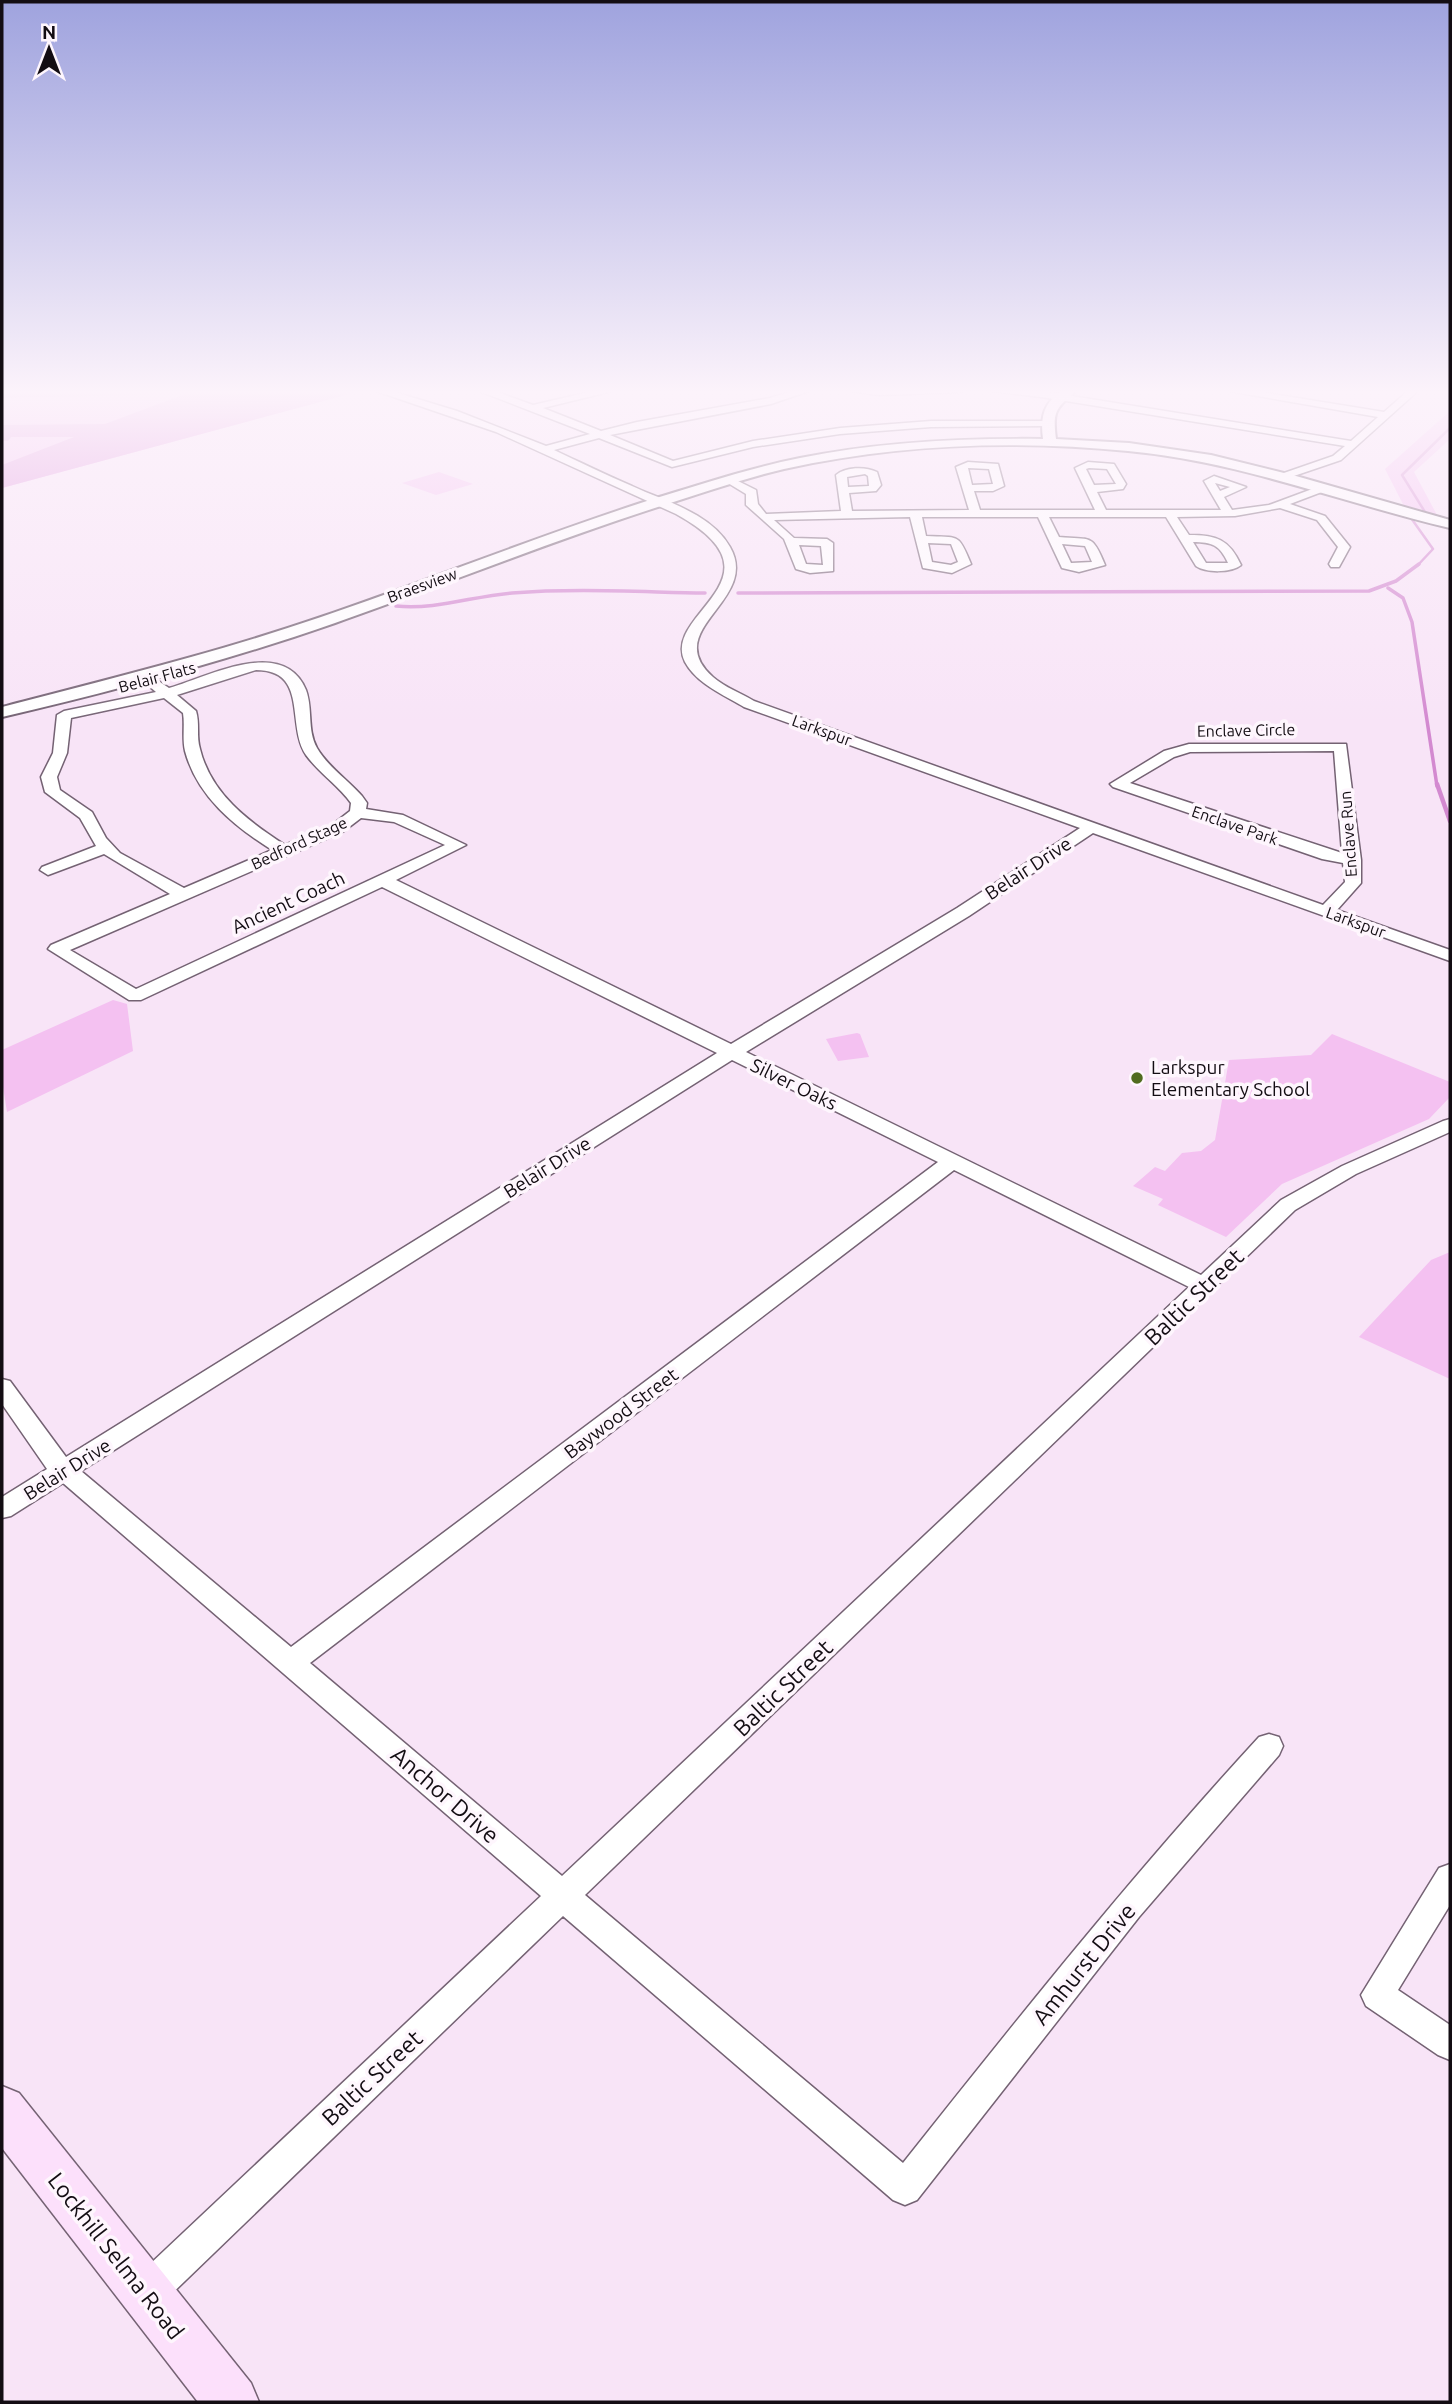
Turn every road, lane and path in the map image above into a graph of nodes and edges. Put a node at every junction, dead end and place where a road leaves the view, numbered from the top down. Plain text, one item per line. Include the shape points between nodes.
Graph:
1 (751, 501) edge
2 (845, 501) edge
3 (971, 501) edge
4 (1096, 501) edge
5 (1220, 501) edge
6 (1291, 501) edge
7 (1370, 501) edge
8 (657, 502) joint
9 (1281, 505) junction
10 (915, 513) junction
11 (975, 513) junction
12 (1042, 513) junction
13 (1101, 513) junction
14 (1169, 513) junction
15 (1228, 513) junction
16 (847, 514) junction
17 (765, 517) junction
18 (1450, 524) edge
19 (922, 539) dead end
20 (1185, 539) dead end
21 (1054, 540) dead end
22 (792, 541) dead end
23 (1335, 564) dead end
24 (257, 666) joint
25 (143, 675) junction
26 (165, 694) junction
27 (2, 712) edge
28 (1341, 747) joint
29 (1118, 784) joint
30 (358, 813) junction
31 (1092, 827) junction
32 (106, 848) junction
33 (284, 851) junction
34 (1353, 860) junction
35 (48, 870) dead end
36 (384, 881) junction
37 (183, 895) junction
38 (1325, 912) junction
39 (58, 949) joint
40 (1450, 956) edge
41 (730, 1053) junction
42 (1450, 1125) edge
43 (951, 1162) junction
44 (1206, 1286) junction
45 (2, 1387) edge
46 (64, 1471) junction
47 (2, 1509) edge
48 (290, 1663) junction
49 (1269, 1746) dead end
50 (1450, 1878) edge
51 (564, 1897) junction
52 (1450, 2045) edge
53 (2, 2110) edge
54 (905, 2188) joint
55 (145, 2294) junction
56 (232, 2402) edge

1 - 17 street
2 - 16 street
3 - 11 street
4 - 13 street
5 - 15 street
6 - 9 street
7 - 18 street, Braesview
8 - 25 street, Braesview via 576,527 324,621
8 - 31 street, Larkspur via 708,530 730,559 726,591 692,630 689,647 700,673 720,690
9 - 15 street
9 - 23 street via 1324,520 1344,547
10 - 11 street
10 - 16 street
10 - 19 street
11 - 12 street
12 - 13 street
12 - 21 street
13 - 14 street
14 - 15 street
14 - 20 street
16 - 17 street
17 - 22 street
24 - 26 street, Belair Flats
24 - 30 street, Bedford Stage via 273,668 295,684 309,749 330,775 354,794
25 - 26 street
25 - 27 street, Braesview
26 - 32 street, Belair Flats via 64,715 60,753 50,784 61,799 87,815
26 - 33 street via 191,714 192,748 207,786 240,821
28 - 29 street, Enclave Circle via 1189,748 1169,754
28 - 34 street, Enclave Run
29 - 34 street, Enclave Park via 1294,845
30 - 33 street, Bedford Stage via 338,828
30 - 36 street, Ancient Coach via 397,818 458,845
31 - 38 street, Larkspur
31 - 41 street, Belair Drive via 963,912
32 - 35 street
32 - 37 street via 127,866
33 - 37 street, Bedford Stage
34 - 38 street, Enclave Run via 1353,883
36 - 39 street, Ancient Coach via 135,996
36 - 41 street, Silver Oaks
37 - 39 street, Bedford Stage
38 - 40 street, Larkspur
41 - 43 street, Silver Oaks
41 - 46 street, Belair Drive
42 - 44 street, Baltic Street via 1349,1170 1288,1205
43 - 44 street, Silver Oaks
43 - 48 street, Baywood Street
44 - 51 street, Baltic Street
45 - 46 street, Anchor Drive
46 - 47 street, Belair Drive
46 - 48 street, Anchor Drive
48 - 51 street, Anchor Drive
49 - 54 street, Amhurst Drive via 1071,1978
50 - 52 street via 1377,1995
51 - 54 street, Anchor Drive
51 - 55 street, Baltic Street
53 - 55 main road, Lockhill Selma Road
55 - 56 main road, Lockhill Selma Road

